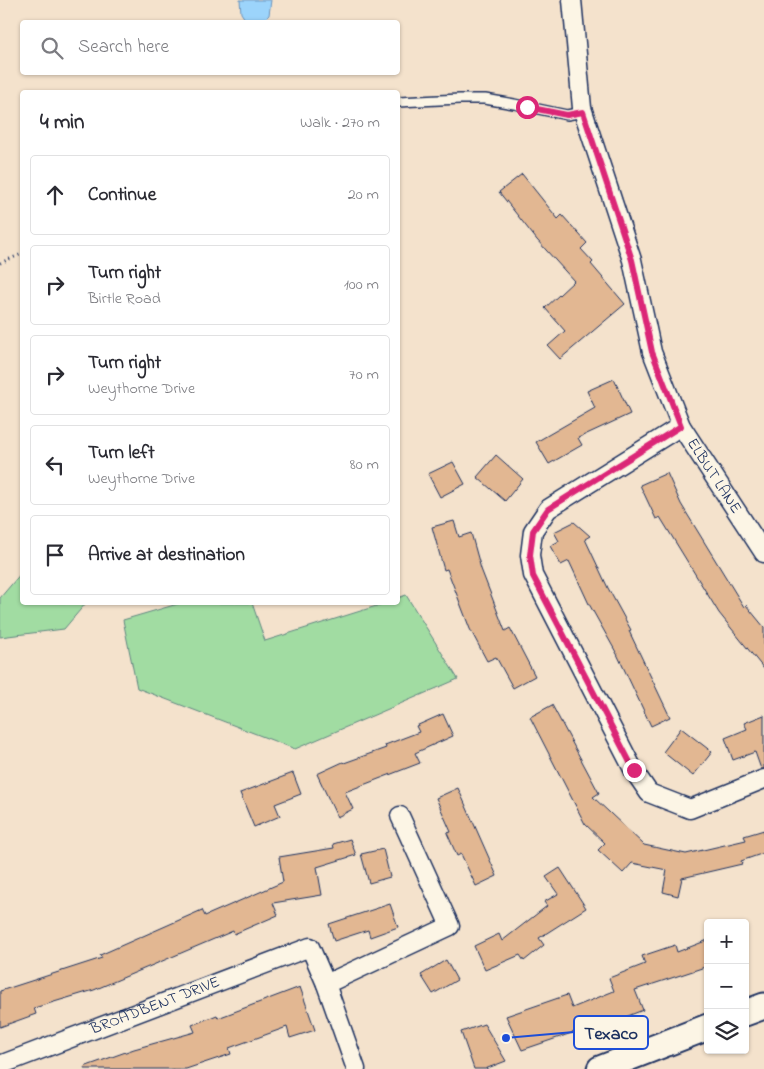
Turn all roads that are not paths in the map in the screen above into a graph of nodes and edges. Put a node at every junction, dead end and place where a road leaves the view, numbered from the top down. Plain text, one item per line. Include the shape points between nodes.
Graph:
1 (572, 0) edge
2 (400, 102) edge
3 (583, 112) junction
4 (681, 426) junction
5 (764, 553) edge
6 (764, 779) edge
7 (400, 816) dead end
8 (326, 984) junction
9 (764, 1006) edge
10 (749, 1012) edge
11 (704, 1030) edge
12 (0, 1065) edge
13 (356, 1069) edge
14 (600, 1069) edge

1 - 3 street, ELBUT LANE
2 - 3 lane via 486,99 567,115
3 - 4 street, ELBUT LANE via 632,260 652,352
4 - 5 street, ELBUT LANE
4 - 6 street via 548,509 533,531 530,555 533,576 634,770 650,793 690,809
7 - 8 street via 450,926
8 - 12 street, BROADBENT DRIVE via 310,947
8 - 13 street
9 - 10 main road
11 - 14 main road

